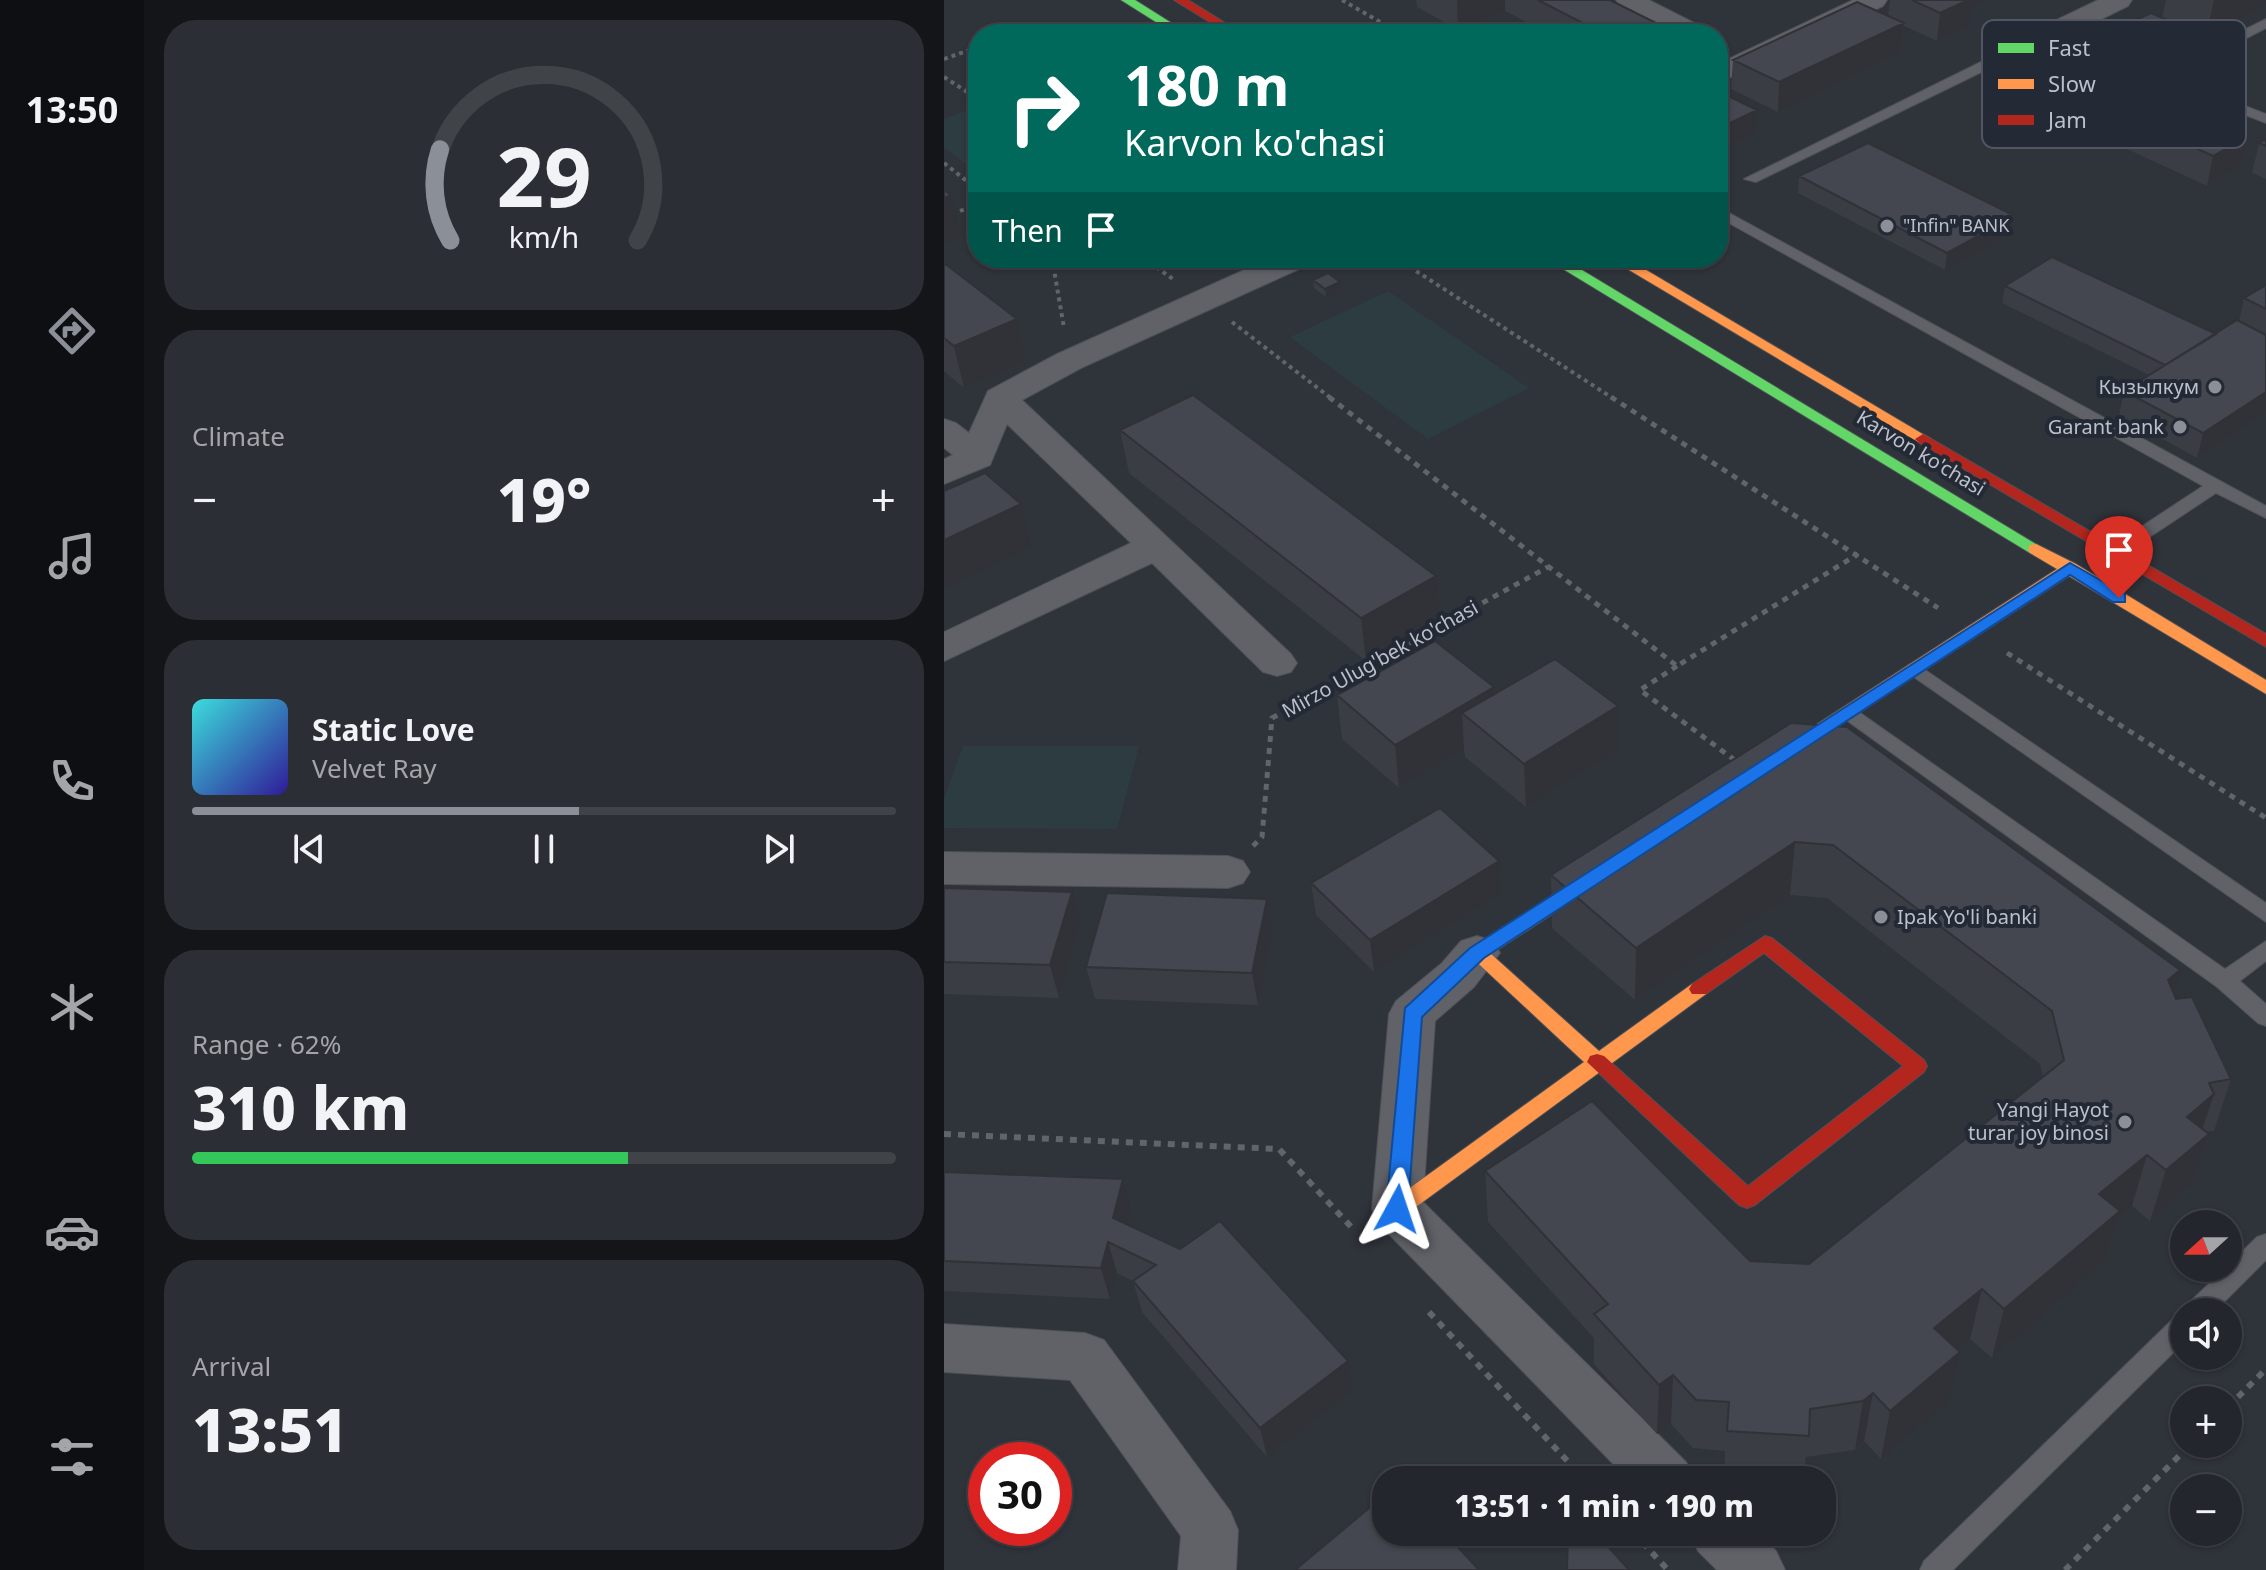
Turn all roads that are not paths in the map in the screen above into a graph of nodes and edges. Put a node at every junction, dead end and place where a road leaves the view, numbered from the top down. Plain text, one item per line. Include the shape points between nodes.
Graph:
1 (1127, 0) edge
2 (1180, 0) edge
3 (1629, 0) edge
4 (1874, 0) edge
5 (2119, 0) edge
6 (2078, 20) edge
7 (2266, 23) edge
8 (1167, 24) edge
9 (1220, 24) edge
10 (1675, 24) edge
11 (2246, 33) edge
12 (1728, 52) edge
13 (1748, 62) junction
14 (1982, 67) edge
15 (1728, 71) edge
16 (2246, 111) edge
17 (2266, 119) edge
18 (1751, 179) dead end
19 (1728, 217) edge
20 (1275, 268) edge
21 (1569, 268) edge
22 (1633, 268) edge
23 (1000, 398) junction
24 (944, 430) edge
25 (977, 457) junction
26 (944, 473) edge
27 (2216, 485) junction
28 (2266, 513) edge
29 (1156, 546) junction
30 (2115, 552) junction
31 (2070, 568) junction
32 (2266, 641) edge
33 (944, 648) edge
34 (1277, 663) dead end
35 (1915, 669) junction
36 (2266, 688) edge
37 (1849, 712) junction
38 (1753, 774) edge
39 (1621, 859) edge
40 (944, 868) edge
41 (1228, 872) road end
42 (2266, 914) edge
43 (2266, 949) edge
44 (1477, 953) junction
45 (2225, 981) junction
46 (2266, 1017) edge
47 (1596, 1061) junction
48 (1380, 1225) junction
49 (2266, 1244) edge
50 (2211, 1298) edge
51 (2170, 1339) edge
52 (944, 1348) edge
53 (1650, 1466) edge
54 (1732, 1546) edge
55 (1207, 1570) edge
56 (1756, 1570) edge
57 (1934, 1570) edge

1 - 8 main road
2 - 9 main road
3 - 10 street
4 - 13 street
5 - 6 street
7 - 11 lane
12 - 13 street
13 - 15 street
14 - 18 lane
16 - 17 lane
19 - 27 lane
20 - 23 street
21 - 31 main road, Karvon ko'chasi
22 - 30 main road
23 - 25 street
23 - 29 street
24 - 25 street
25 - 26 street
27 - 28 lane
27 - 30 lane
29 - 33 street
29 - 34 street
30 - 32 main road
31 - 35 main road
31 - 36 main road, Karvon ko'chasi
35 - 37 main road
35 - 42 lane
37 - 38 main road
37 - 45 lane
39 - 44 main road
40 - 41 street
43 - 45 lane
44 - 47 main road
44 - 48 street via 1412,1014
45 - 46 lane
47 - 47 main road via 1747,1199 1917,1066 1765,943
47 - 48 main road
48 - 53 street
49 - 50 lane
51 - 57 lane
52 - 55 street via 1085,1357 1210,1530
54 - 56 street

